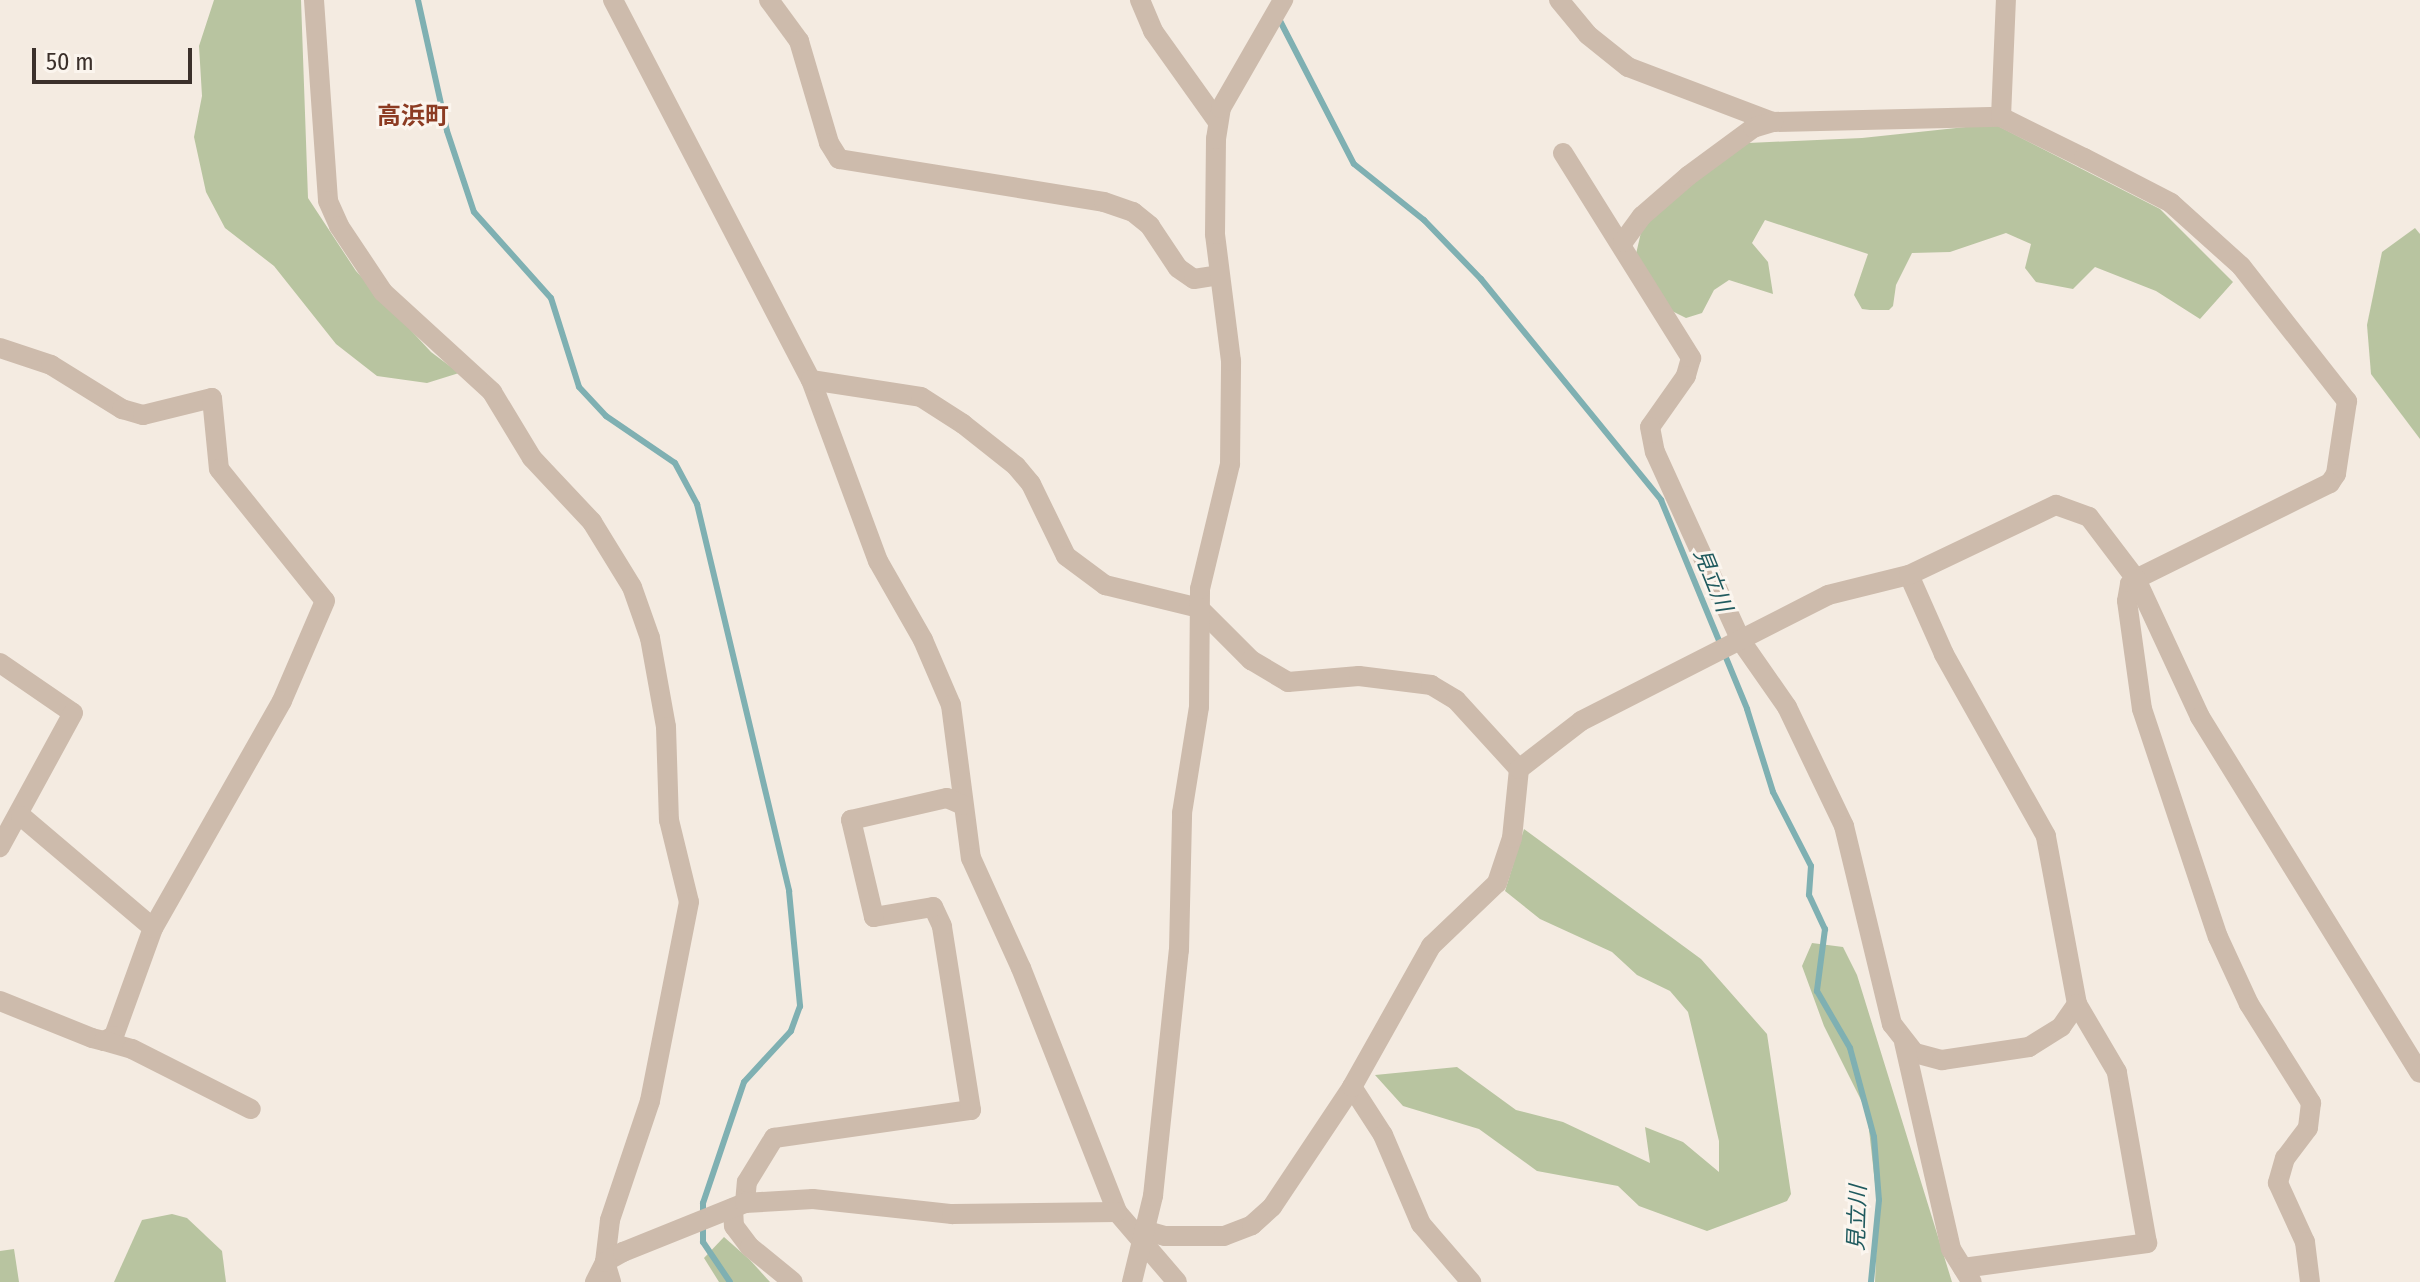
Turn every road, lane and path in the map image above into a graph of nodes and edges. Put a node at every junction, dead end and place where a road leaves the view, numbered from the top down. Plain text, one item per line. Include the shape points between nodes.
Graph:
1 (314, 0) edge
2 (613, 0) edge
3 (769, 0) edge
4 (1140, 0) edge
5 (1559, 0) edge
6 (2006, 0) edge
7 (1278, 8) edge
8 (2001, 117) junction
9 (1218, 122) junction
10 (1773, 122) junction
11 (1563, 153) dead end
12 (1623, 242) junction
13 (1219, 275) junction
14 (0, 348) edge
15 (811, 380) junction
16 (1909, 575) junction
17 (2136, 579) junction
18 (1199, 608) junction
19 (1729, 646) junction
20 (0, 663) edge
21 (1519, 769) junction
22 (963, 805) junction
23 (21, 816) junction
24 (0, 847) edge
25 (153, 928) junction
26 (0, 1001) edge
27 (2077, 1004) junction
28 (104, 1041) junction
29 (1904, 1042) junction
30 (2420, 1073) edge
31 (1352, 1087) junction
32 (251, 1109) dead end
33 (739, 1206) junction
34 (1117, 1212) junction
35 (1141, 1236) junction
36 (605, 1262) junction
37 (1968, 1275) edge
38 (1467, 1280) edge
39 (595, 1282) edge
40 (611, 1282) edge
41 (793, 1282) edge
42 (1132, 1282) edge
43 (1177, 1282) edge
44 (2310, 1282) edge

1 - 36 street via 328,201 339,226 383,292 492,392 532,458 592,522 632,587 650,638 666,727 669,820 689,902 650,1101 617,1192
2 - 15 street
3 - 13 street via 799,41 829,143 839,159 1104,202 1133,212 1150,226 1178,268 1194,279
4 - 9 street via 1153,31
5 - 10 street via 1588,35 1628,67
6 - 8 street
7 - 9 street
8 - 10 street
8 - 17 street via 2171,203 2241,266 2347,401 2336,474 2330,483
9 - 13 street
10 - 12 street via 1753,128 1688,176 1642,216
11 - 12 street
12 - 19 street via 1691,358 1686,376 1654,415 1652,439
13 - 18 street via 1231,361 1230,464
14 - 25 street via 51,365 122,409 143,415 212,398 219,469 325,601 282,701
15 - 18 street via 921,397 1016,466 1031,484 1066,556 1082,572 1116,589
15 - 22 street via 878,561 923,640 951,705
16 - 17 street via 2056,505 2078,508 2089,517
16 - 19 street via 1828,595
16 - 27 street via 1944,654 2046,836
17 - 30 street via 2200,717
17 - 44 street via 2127,601 2142,709 2162,772 2232,974 2311,1103 2308,1128 2285,1158 2278,1183 2305,1242
18 - 21 street via 1251,660 1288,682 1359,676 1431,685 1456,700
18 - 35 street via 1199,707 1182,813 1179,950 1153,1196
19 - 21 street via 1581,721
19 - 29 street via 1787,707 1844,826 1859,869 1877,979
20 - 23 street via 73,713
21 - 31 street via 1512,838 1497,883 1431,946
22 - 33 street via 947,798 851,820 874,917 933,907 942,926 971,1110 774,1138
22 - 34 street via 971,858 1021,968
23 - 24 street
23 - 25 street
25 - 28 street via 120,1027
26 - 28 street
27 - 29 street via 2061,1027 2029,1047 1942,1060 1915,1053
27 - 37 street via 2117,1072 2147,1243
28 - 32 street via 132,1049
29 - 37 street via 1951,1249
31 - 35 street via 1272,1207 1252,1225 1224,1236
31 - 38 street via 1383,1135 1421,1224
33 - 34 street via 813,1199 952,1214
33 - 36 street
33 - 41 street via 734,1226 750,1247
34 - 35 street
35 - 42 street
35 - 43 street
36 - 39 street
36 - 40 street

